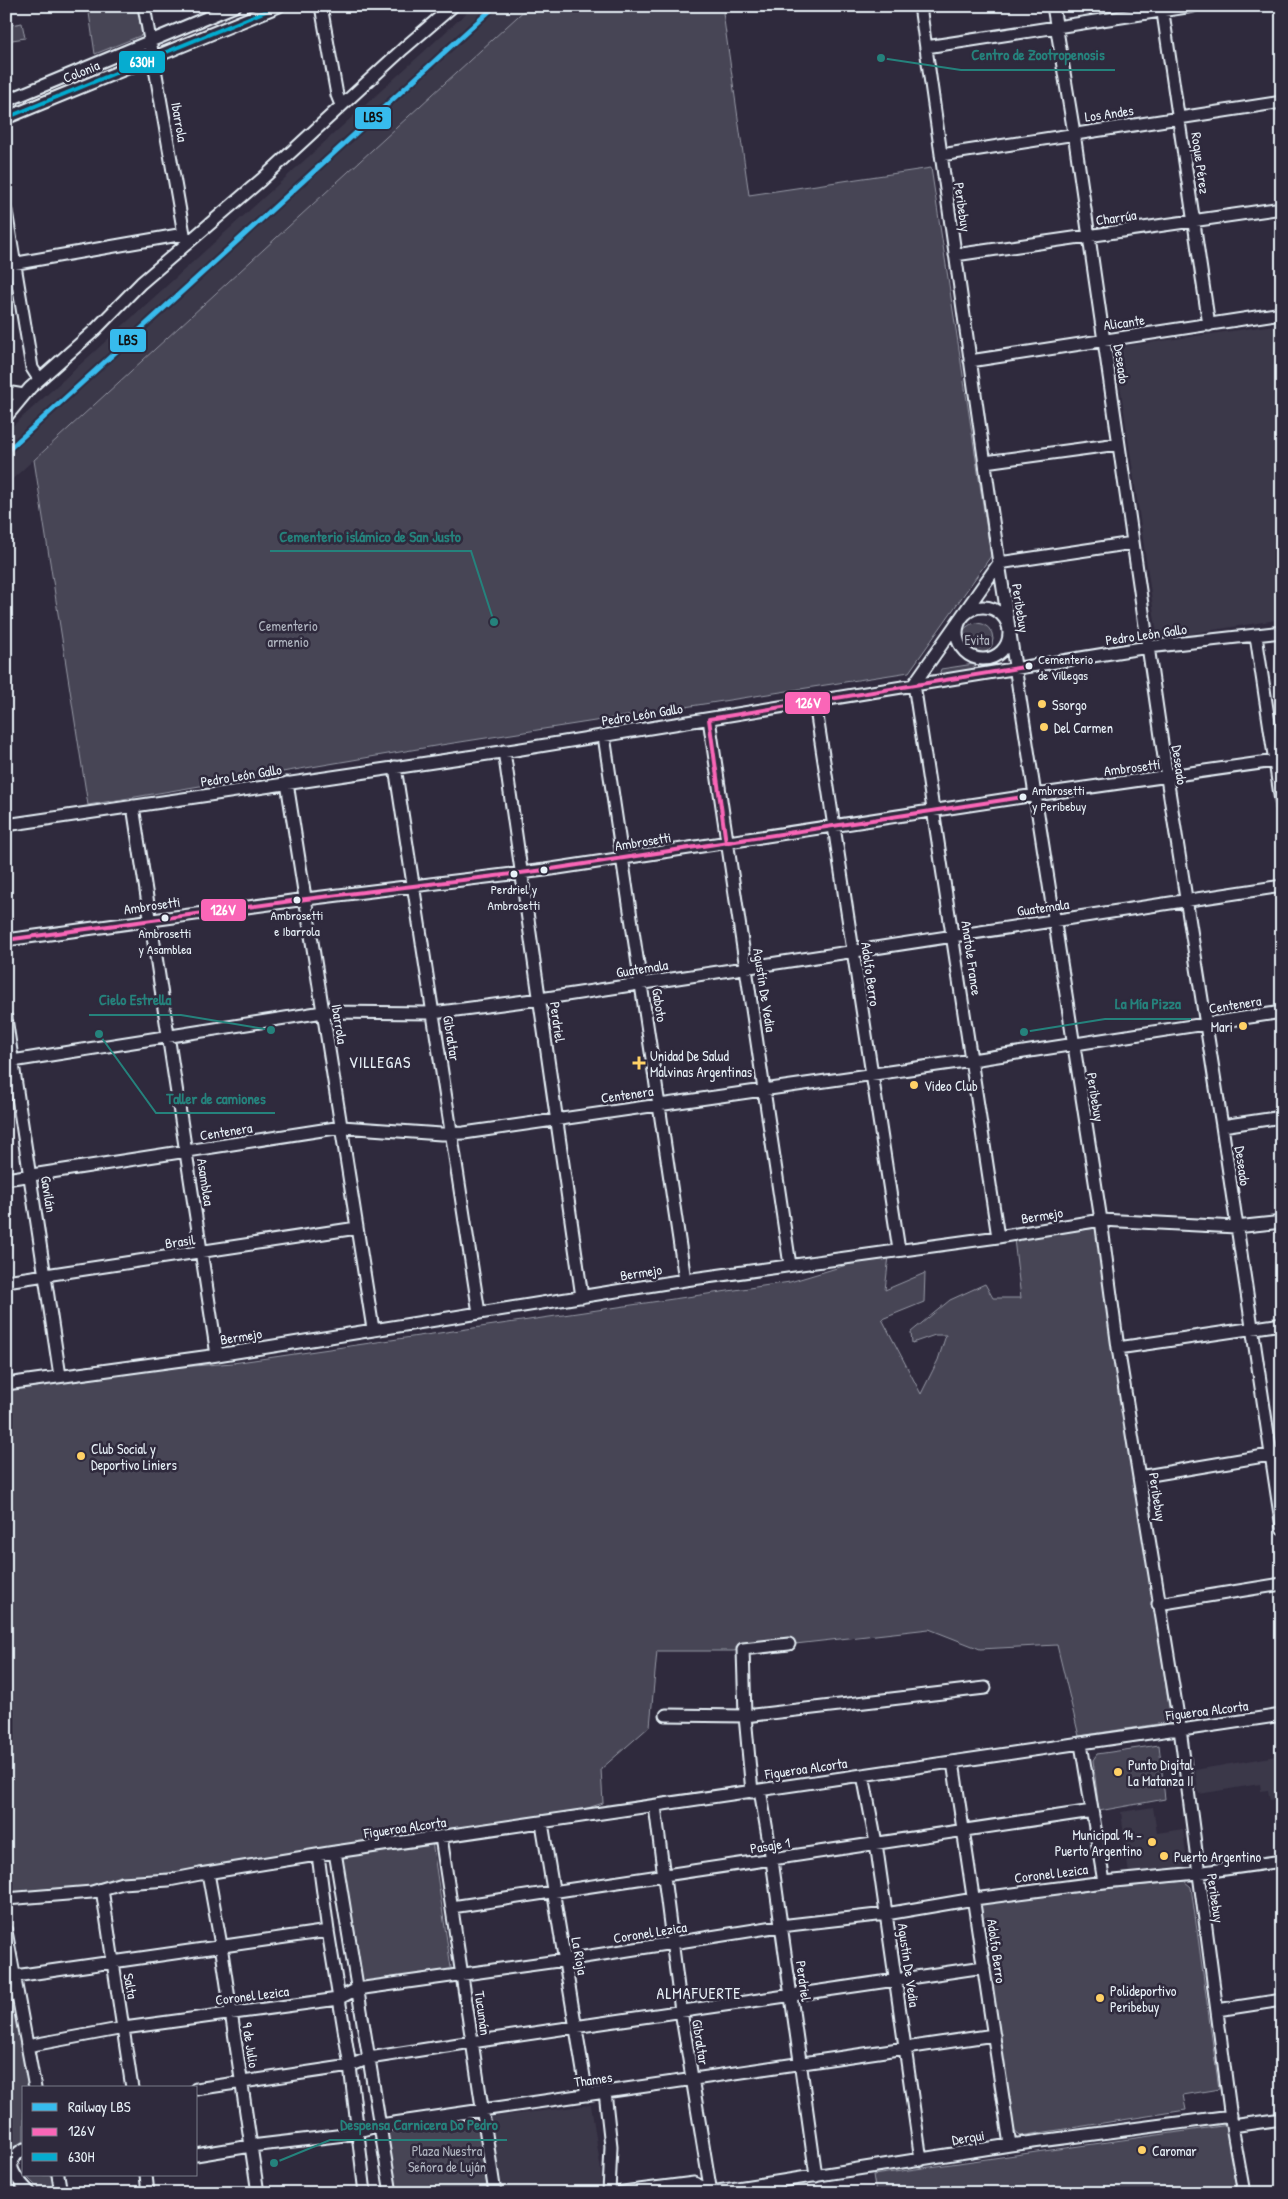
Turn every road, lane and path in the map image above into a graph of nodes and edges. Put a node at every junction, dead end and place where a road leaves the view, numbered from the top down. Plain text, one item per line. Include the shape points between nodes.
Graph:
1 (144, 6) edge
2 (235, 6) edge
3 (279, 6) edge
4 (321, 6) edge
5 (454, 6) edge
6 (920, 6) edge
7 (1053, 6) edge
8 (1193, 6) edge
9 (1162, 9) edge
10 (1056, 28) junction
11 (150, 41) junction
12 (926, 47) junction
13 (154, 58) junction
14 (6, 101) edge
15 (1282, 102) edge
16 (341, 105) junction
17 (6, 118) edge
18 (1180, 118) junction
19 (1074, 134) junction
20 (940, 155) junction
21 (1282, 208) edge
22 (6, 211) edge
23 (1194, 221) junction
24 (1088, 236) junction
25 (186, 238) junction
26 (955, 255) junction
27 (11, 264) edge
28 (1282, 313) edge
29 (1209, 325) junction
30 (1103, 340) junction
31 (970, 361) junction
32 (39, 379) junction
33 (6, 392) edge
34 (24, 395) junction
35 (6, 417) edge
36 (1118, 444) junction
37 (985, 462) junction
38 (1133, 542) junction
39 (999, 563) junction
40 (962, 617) junction
41 (1282, 632) edge
42 (1010, 634) junction
43 (1256, 636) junction
44 (1148, 647) junction
45 (1015, 669) junction
46 (914, 684) junction
47 (815, 703) junction
48 (709, 719) junction
49 (604, 736) junction
50 (504, 752) junction
51 (1278, 761) edge
52 (395, 767) junction
53 (1167, 778) junction
54 (287, 783) junction
55 (1035, 795) junction
56 (133, 806) junction
57 (1282, 808) edge
58 (935, 811) junction
59 (6, 825) edge
60 (833, 826) junction
61 (726, 843) junction
62 (622, 859) junction
63 (521, 873) junction
64 (413, 886) junction
65 (1282, 886) edge
66 (306, 898) junction
67 (1185, 901) junction
68 (150, 920) junction
69 (1054, 921) junction
70 (954, 935) junction
71 (6, 940) edge
72 (852, 950) junction
73 (746, 968) junction
74 (642, 983) junction
75 (540, 999) junction
76 (323, 1012) junction
77 (1282, 1012) edge
78 (433, 1013) junction
79 (6, 1018) edge
80 (1205, 1024) junction
81 (169, 1036) junction
82 (1072, 1045) junction
83 (972, 1060) junction
84 (10, 1061) edge
85 (871, 1074) junction
86 (766, 1090) junction
87 (660, 1105) junction
88 (1282, 1117) edge
89 (558, 1120) junction
90 (1222, 1126) junction
91 (342, 1127) junction
92 (452, 1134) junction
93 (186, 1152) junction
94 (32, 1176) junction
95 (6, 1180) edge
96 (1101, 1220) junction
97 (1282, 1222) edge
98 (1236, 1227) junction
99 (357, 1228) junction
100 (998, 1237) junction
101 (899, 1250) junction
102 (202, 1253) junction
103 (790, 1265) junction
104 (46, 1275) junction
105 (686, 1280) junction
106 (6, 1281) edge
107 (582, 1297) junction
108 (480, 1313) junction
109 (1282, 1324) edge
110 (1251, 1328) junction
111 (373, 1329) junction
112 (1118, 1348) junction
113 (217, 1355) junction
114 (60, 1376) junction
115 (6, 1384) edge
116 (1276, 1454) edge
117 (1139, 1476) junction
118 (1282, 1528) edge
119 (1282, 1584) edge
120 (1158, 1604) junction
121 (789, 1644) dead end
122 (985, 1688) dead end
123 (1282, 1715) edge
124 (666, 1716) dead end
125 (745, 1716) junction
126 (1180, 1729) junction
127 (1081, 1744) junction
128 (953, 1762) junction
129 (863, 1775) junction
130 (756, 1791) junction
131 (655, 1806) junction
132 (1092, 1810) junction
133 (542, 1823) junction
134 (964, 1830) junction
135 (441, 1837) junction
136 (876, 1844) junction
137 (335, 1852) junction
138 (318, 1855) junction
139 (772, 1860) junction
140 (1282, 1861) edge
141 (208, 1873) junction
142 (1197, 1873) junction
143 (664, 1876) junction
144 (1104, 1882) junction
145 (102, 1889) junction
146 (553, 1893) junction
147 (6, 1899) edge
148 (974, 1899) junction
149 (452, 1907) junction
150 (886, 1914) junction
151 (780, 1926) junction
152 (6, 1931) edge
153 (328, 1931) junction
154 (672, 1944) junction
155 (221, 1945) junction
156 (565, 1960) junction
157 (112, 1962) junction
158 (984, 1967) junction
159 (463, 1975) junction
160 (15, 1976) junction
161 (896, 1980) junction
162 (357, 1989) junction
163 (791, 1996) junction
164 (338, 2000) junction
165 (1282, 2000) edge
166 (1217, 2010) junction
167 (681, 2011) junction
168 (231, 2012) junction
169 (576, 2026) junction
170 (124, 2028) junction
171 (994, 2035) junction
172 (472, 2042) junction
173 (27, 2046) junction
174 (905, 2047) junction
175 (369, 2058) junction
176 (800, 2064) junction
177 (350, 2066) junction
178 (692, 2080) junction
179 (242, 2083) junction
180 (35, 2086) edge
181 (132, 2086) edge
182 (198, 2089) edge
183 (605, 2092) junction
184 (587, 2095) junction
185 (482, 2110) junction
186 (1282, 2119) edge
187 (1232, 2121) junction
188 (380, 2125) junction
189 (358, 2133) junction
190 (1010, 2145) junction
191 (251, 2146) junction
192 (22, 2150) edge
193 (198, 2155) edge
194 (921, 2160) junction
195 (58, 2176) edge
196 (146, 2176) edge
197 (816, 2176) junction
198 (709, 2192) edge
199 (30, 2193) edge
200 (61, 2193) edge
201 (148, 2193) edge
202 (258, 2193) edge
203 (365, 2193) edge
204 (391, 2193) edge
205 (495, 2193) edge
206 (609, 2193) edge
207 (615, 2193) edge
208 (1244, 2193) edge

1 - 11 street, Ibarrola
2 - 11 street, Colonia
3 - 13 street, Colonia
4 - 16 street
5 - 16 street
6 - 12 street, Peribebuy
7 - 10 street, Deseado
8 - 9 street
9 - 10 street
9 - 18 street, Roque Pérez
10 - 12 street
10 - 19 street, Deseado
11 - 13 street, Ibarrola
11 - 14 street, Colonia
12 - 20 street, Peribebuy
13 - 17 street, Colonia
13 - 25 street, Ibarrola
15 - 18 street, Los Andes
16 - 25 street via 261,180
18 - 19 street, Los Andes
18 - 23 street, Roque Pérez
19 - 20 street, Los Andes
19 - 24 street, Deseado
20 - 26 street, Peribebuy
21 - 23 street, Charrúa
22 - 27 street
23 - 24 street, Charrúa
23 - 29 street, Roque Pérez
24 - 26 street, Charrúa
24 - 30 street, Deseado
25 - 27 street
25 - 32 street via 94,331
26 - 31 street, Peribebuy
27 - 32 street via 32,368
28 - 29 street, Alicante
29 - 30 street, Alicante
30 - 31 street, Alicante
30 - 36 street, Deseado
31 - 37 street, Peribebuy
32 - 34 street
33 - 34 street
34 - 35 street
36 - 37 street
36 - 38 street, Deseado
37 - 39 street, Peribebuy
38 - 39 street
38 - 44 street, Deseado
39 - 40 street
39 - 42 street, Peribebuy
40 - 42 street via 975,608 992,608 1005,618
40 - 42 street via 956,635 958,644 970,657 979,660 997,656
40 - 46 street
41 - 43 street, Pedro León Gallo
42 - 45 street, Peribebuy
43 - 44 street, Pedro León Gallo
43 - 51 street
44 - 45 street, Pedro León Gallo
44 - 53 street, Deseado
45 - 46 street, Pedro León Gallo
45 - 55 street, Peribebuy
46 - 47 street, Pedro León Gallo
46 - 58 street, Anatole France
47 - 48 street, Pedro León Gallo
47 - 60 street, Adolfo Berro
48 - 49 street, Pedro León Gallo
48 - 61 street, Agustín De Vedia
49 - 50 street, Pedro León Gallo
49 - 62 street, Gaboto
50 - 52 street, Pedro León Gallo
50 - 63 street, Perdriel
51 - 53 street, Ambrosetti
51 - 57 street
52 - 54 street, Pedro León Gallo
52 - 64 street, Gibraltar
53 - 55 street, Ambrosetti
53 - 67 street, Deseado
54 - 56 street, Pedro León Gallo
54 - 66 street, Ibarrola
55 - 58 street, Ambrosetti
55 - 69 street, Peribebuy
56 - 59 street, Pedro León Gallo
56 - 68 street, Asamblea
58 - 60 street, Ambrosetti
58 - 70 street, Anatole France
60 - 61 street, Ambrosetti
60 - 72 street, Adolfo Berro
61 - 62 street, Ambrosetti
61 - 73 street, Agustín De Vedia
62 - 63 street, Ambrosetti
62 - 74 street, Gaboto
63 - 64 street, Ambrosetti
63 - 75 street, Perdriel
64 - 66 street, Ambrosetti
64 - 78 street, Gibraltar
65 - 67 street, Guatemala
66 - 68 street, Ambrosetti
66 - 76 street, Ibarrola
67 - 69 street, Guatemala
67 - 80 street, Deseado
68 - 71 street, Ambrosetti
68 - 81 street, Asamblea
69 - 70 street, Guatemala
69 - 82 street, Peribebuy
70 - 72 street, Guatemala
70 - 83 street, Anatole France
72 - 73 street, Guatemala
72 - 85 street, Adolfo Berro
73 - 74 street, Guatemala
73 - 86 street, Agustín De Vedia
74 - 75 street, Guatemala
74 - 87 street, Gaboto
75 - 78 street, Guatemala
75 - 89 street, Perdriel
76 - 78 street, Guatemala
76 - 81 street, Guatemala
76 - 91 street, Ibarrola
77 - 80 street, Centenera
78 - 92 street, Gibraltar
79 - 84 street, Gavilán
80 - 82 street, Centenera
80 - 90 street, Deseado
81 - 84 street, Guatemala
81 - 93 street, Asamblea
82 - 83 street, Centenera
82 - 96 street, Peribebuy
83 - 85 street, Centenera
83 - 100 street, Anatole France
84 - 94 street, Gavilán
85 - 86 street, Centenera
85 - 101 street, Adolfo Berro
86 - 87 street, Centenera
86 - 103 street, Agustín De Vedia
87 - 89 street, Centenera
87 - 105 street, Gaboto
88 - 90 street
89 - 92 street, Centenera
89 - 107 street, Perdriel
90 - 98 street, Deseado
91 - 92 street, Centenera
91 - 93 street, Centenera
91 - 99 street, Ibarrola
92 - 108 street, Gibraltar
93 - 94 street, Centenera
93 - 102 street, Asamblea
94 - 95 street, Centenera
94 - 104 street, Gavilán
96 - 98 street, Bermejo
96 - 100 street, Bermejo
96 - 112 street, Peribebuy
97 - 98 street, Bermejo
98 - 110 street, Deseado
99 - 102 street, Brasil
99 - 111 street, Ibarrola
100 - 101 street, Bermejo
101 - 103 street, Bermejo
102 - 104 street, Brasil
102 - 113 street, Asamblea
103 - 105 street, Bermejo
104 - 106 street, Brasil
104 - 114 street, Gavilán
105 - 107 street, Bermejo
107 - 108 street, Bermejo
108 - 111 street, Bermejo
109 - 110 street
110 - 112 street
110 - 116 street, Deseado
111 - 113 street, Bermejo
112 - 117 street, Peribebuy
113 - 114 street, Bermejo
114 - 115 street, Bermejo
116 - 117 street
116 - 118 street, Deseado
117 - 120 street, Peribebuy
119 - 120 street
120 - 126 street, Peribebuy
121 - 125 street, Perdriel via 742,1649
122 - 125 street
123 - 126 street, Figueroa Alcorta
124 - 125 street
125 - 130 street, Perdriel
126 - 127 street, Figueroa Alcorta
126 - 142 street, Peribebuy
127 - 128 street, Figueroa Alcorta
127 - 132 street
128 - 129 street, Figueroa Alcorta
128 - 134 street, Adolfo Berro
129 - 130 street, Figueroa Alcorta
129 - 136 street, Agustín De Vedia
130 - 131 street, Figueroa Alcorta
130 - 139 street, Perdriel
131 - 133 street, Figueroa Alcorta
131 - 143 street, Gibraltar
132 - 134 street, Pasaje 1
132 - 144 street
133 - 135 street, Figueroa Alcorta
133 - 146 street, La Rioja
134 - 136 street, Pasaje 1
134 - 148 street, Adolfo Berro
135 - 137 street, Figueroa Alcorta
135 - 149 street, Tucumán
136 - 139 street, Pasaje 1
136 - 150 street, Agustín De Vedia
137 - 138 street, Figueroa Alcorta
137 - 162 street
138 - 141 street, Figueroa Alcorta
138 - 153 street
139 - 143 street, Pasaje 1
139 - 151 street, Perdriel
140 - 142 street, Coronel Lezica
141 - 145 street, Figueroa Alcorta via 122,1883
141 - 155 street, 9 de Julio
142 - 144 street, Coronel Lezica
142 - 166 street, Peribebuy
143 - 146 street, Pasaje 1
143 - 154 street, Gibraltar
144 - 148 street, Coronel Lezica
145 - 147 street, Figueroa Alcorta
145 - 157 street, Salta
146 - 149 street, Pasaje 1
146 - 156 street, La Rioja
148 - 150 street, Coronel Lezica
148 - 158 street, Adolfo Berro
149 - 159 street, Tucumán
150 - 151 street, Coronel Lezica
150 - 161 street, Agustín De Vedia
151 - 154 street, Coronel Lezica
151 - 163 street, Perdriel
152 - 160 street
153 - 155 street
153 - 164 street
154 - 156 street, Coronel Lezica
154 - 167 street, Gibraltar
155 - 157 street
155 - 168 street, 9 de Julio
156 - 159 street, Coronel Lezica
156 - 169 street, La Rioja
157 - 160 street
157 - 170 street, Salta
158 - 161 street
158 - 171 street, Adolfo Berro
159 - 162 street, Coronel Lezica
159 - 172 street, Tucumán
160 - 173 street
161 - 163 street
161 - 174 street, Agustín De Vedia
162 - 164 street, Coronel Lezica
162 - 175 street
163 - 167 street
163 - 176 street, Perdriel
164 - 168 street, Coronel Lezica
164 - 177 street
165 - 166 street
166 - 187 street, Peribebuy
167 - 169 street
167 - 178 street, Gibraltar
168 - 170 street, Coronel Lezica
168 - 179 street, 9 de Julio
169 - 172 street
169 - 184 street, La Rioja
170 - 173 street, Coronel Lezica
170 - 181 street, Salta
171 - 174 street, Thames
171 - 190 street, Adolfo Berro
172 - 175 street
172 - 185 street, Tucumán
173 - 180 street
174 - 176 street, Thames
174 - 194 street, Agustín De Vedia
175 - 177 street
175 - 188 street
176 - 178 street, Thames
176 - 197 street, Perdriel
177 - 179 street
177 - 189 street
178 - 183 street, Thames
178 - 198 street, Gibraltar
179 - 182 street
179 - 191 street, 9 de Julio
183 - 184 street, Thames
183 - 206 street via 611,2146
184 - 185 street, Thames
185 - 188 street, Thames
185 - 205 street, Tucumán
186 - 187 street, Derqui
187 - 190 street, Derqui
187 - 208 street, Peribebuy
188 - 189 street, Thames
188 - 204 street
189 - 191 street, Thames
189 - 203 street
190 - 194 street, Derqui
191 - 193 street, Thames
191 - 202 street, 9 de Julio
192 - 199 street via 12,2157 9,2168
194 - 197 street, Derqui
195 - 200 street
196 - 201 street
197 - 198 street, Derqui
198 - 207 street, Derqui via 694,2183

